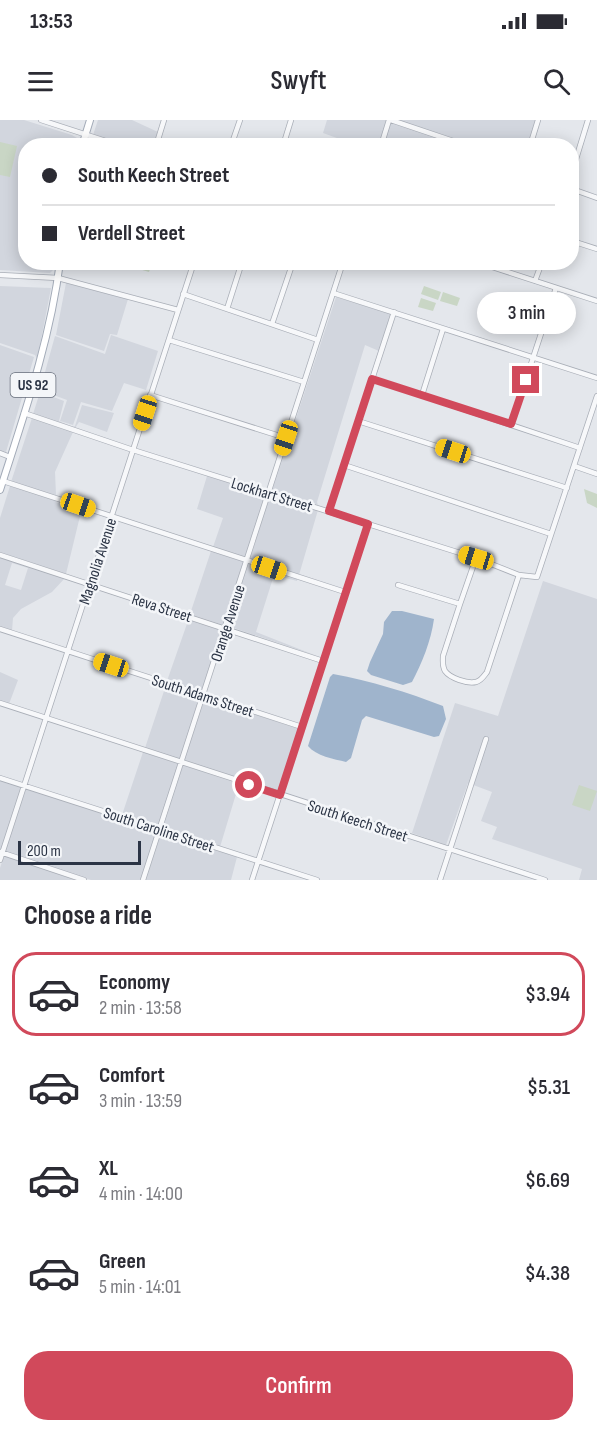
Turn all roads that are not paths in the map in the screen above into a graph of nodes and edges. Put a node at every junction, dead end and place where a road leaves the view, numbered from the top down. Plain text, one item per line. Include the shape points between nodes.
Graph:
1 (41, 120) edge
2 (90, 120) edge
3 (164, 120) edge
4 (240, 120) edge
5 (291, 120) edge
6 (390, 120) edge
7 (538, 120) edge
8 (588, 120) edge
9 (85, 134) junction
10 (84, 138) edge
11 (97, 138) edge
12 (158, 138) edge
13 (234, 138) edge
14 (285, 138) edge
15 (384, 138) edge
16 (444, 138) edge
17 (532, 138) edge
18 (579, 149) edge
19 (579, 192) edge
20 (597, 198) edge
21 (579, 243) edge
22 (597, 249) edge
23 (59, 270) edge
24 (191, 270) edge
25 (239, 270) edge
26 (290, 270) edge
27 (340, 270) edge
28 (505, 270) edge
29 (539, 270) edge
30 (0, 275) edge
31 (58, 278) junction
32 (535, 281) junction
33 (556, 288) junction
34 (333, 292) junction
35 (183, 294) junction
36 (597, 301) edge
37 (227, 309) junction
38 (178, 310) junction
39 (394, 312) junction
40 (272, 324) junction
41 (443, 329) junction
42 (168, 340) junction
43 (318, 340) junction
44 (533, 357) junction
45 (597, 378) edge
46 (372, 379) junction
47 (304, 382) junction
48 (150, 395) junction
49 (422, 395) junction
50 (597, 396) edge
51 (24, 413) junction
52 (358, 421) junction
53 (511, 424) junction
54 (286, 438) junction
55 (580, 448) junction
56 (133, 450) junction
57 (0, 453) edge
58 (10, 457) junction
59 (344, 465) junction
60 (574, 466) junction
61 (597, 474) edge
62 (3, 481) junction
63 (567, 488) junction
64 (0, 490) edge
65 (269, 493) junction
66 (329, 511) junction
67 (111, 517) junction
68 (368, 524) junction
69 (552, 534) junction
70 (0, 555) edge
71 (476, 558) junction
72 (247, 561) junction
73 (519, 574) junction
74 (90, 584) junction
75 (398, 585) dead end
76 (345, 592) junction
77 (460, 604) junction
78 (225, 628) junction
79 (0, 629) edge
80 (68, 651) junction
81 (323, 661) junction
82 (203, 695) junction
83 (0, 703) edge
84 (46, 718) junction
85 (302, 728) junction
86 (486, 739) dead end
87 (181, 763) junction
88 (0, 778) edge
89 (24, 786) junction
90 (280, 795) junction
91 (160, 830) junction
92 (450, 849) junction
93 (1, 853) edge
94 (0, 860) edge
95 (259, 861) junction
96 (84, 880) edge
97 (144, 880) edge
98 (252, 880) edge
99 (317, 880) edge
100 (440, 880) edge
101 (545, 880) edge

1 - 9 street
2 - 9 main road
3 - 12 street
4 - 13 street
5 - 14 street
6 - 15 street
6 - 16 street
7 - 17 street
8 - 18 street
9 - 10 main road
9 - 11 street
19 - 20 street
21 - 22 street
23 - 31 main road, US 92
24 - 35 street, Magnolia Avenue
25 - 37 street
26 - 40 street
27 - 34 street, Orange Avenue
28 - 32 street
29 - 32 street
30 - 31 street
31 - 38 street
31 - 51 main road, US 92 via 44,348
32 - 33 street
33 - 36 street
33 - 44 street
34 - 39 street
34 - 43 street, Orange Avenue
35 - 37 street
35 - 38 street, Magnolia Avenue
37 - 40 street
38 - 42 street, Magnolia Avenue
39 - 41 street
39 - 46 street
40 - 43 street
41 - 44 street
41 - 49 street
42 - 47 street
42 - 48 street, Magnolia Avenue
43 - 47 street, Orange Avenue
44 - 45 street
44 - 53 street
46 - 49 street
46 - 52 street
47 - 54 street, Orange Avenue
48 - 54 street
48 - 56 street, Magnolia Avenue
49 - 53 street
50 - 55 street
51 - 56 street, Lockhart Street
51 - 58 main road, US 92
52 - 59 street
52 - 63 street
53 - 55 street
54 - 65 street, Orange Avenue
55 - 60 street
56 - 65 street, Lockhart Street
56 - 67 street, Magnolia Avenue
57 - 58 street
58 - 62 main road, US 92
59 - 66 street
59 - 69 street
60 - 61 street
60 - 63 street
62 - 64 main road, US 92
62 - 67 street
63 - 69 street
65 - 66 street, Lockhart Street
65 - 72 street, Orange Avenue
66 - 68 street, Lockhart Street
67 - 72 street
67 - 74 street, Magnolia Avenue
68 - 71 street, Lockhart Street
68 - 76 street
69 - 73 street, Lockhart Street via 537,578
70 - 74 street, Reva Street
71 - 73 street, Lockhart Street
71 - 77 street
72 - 76 street
72 - 78 street, Orange Avenue
73 - 77 street via 487,672 475,682 451,677 442,665
74 - 78 street, Reva Street
74 - 80 street, Magnolia Avenue
75 - 77 street
76 - 81 street
78 - 81 street, Reva Street
78 - 82 street, Orange Avenue
79 - 80 street, South Adams Street
80 - 82 street, South Adams Street
80 - 84 street, Magnolia Avenue
81 - 85 street
82 - 85 street, South Adams Street
82 - 87 street, Orange Avenue
83 - 84 street, South Keech Street
84 - 87 street, South Keech Street
84 - 89 street, Magnolia Avenue
85 - 90 street
86 - 92 street
87 - 90 street, South Keech Street
87 - 91 street, Orange Avenue
88 - 89 street, South Caroline Street
89 - 91 street, South Caroline Street
89 - 93 street, Magnolia Avenue
90 - 92 street, South Keech Street
90 - 95 street
91 - 95 street, South Caroline Street
91 - 97 street, Orange Avenue
92 - 100 street
92 - 101 street, South Keech Street
93 - 94 street, Magnolia Avenue
93 - 96 street
95 - 98 street
95 - 99 street, South Caroline Street

